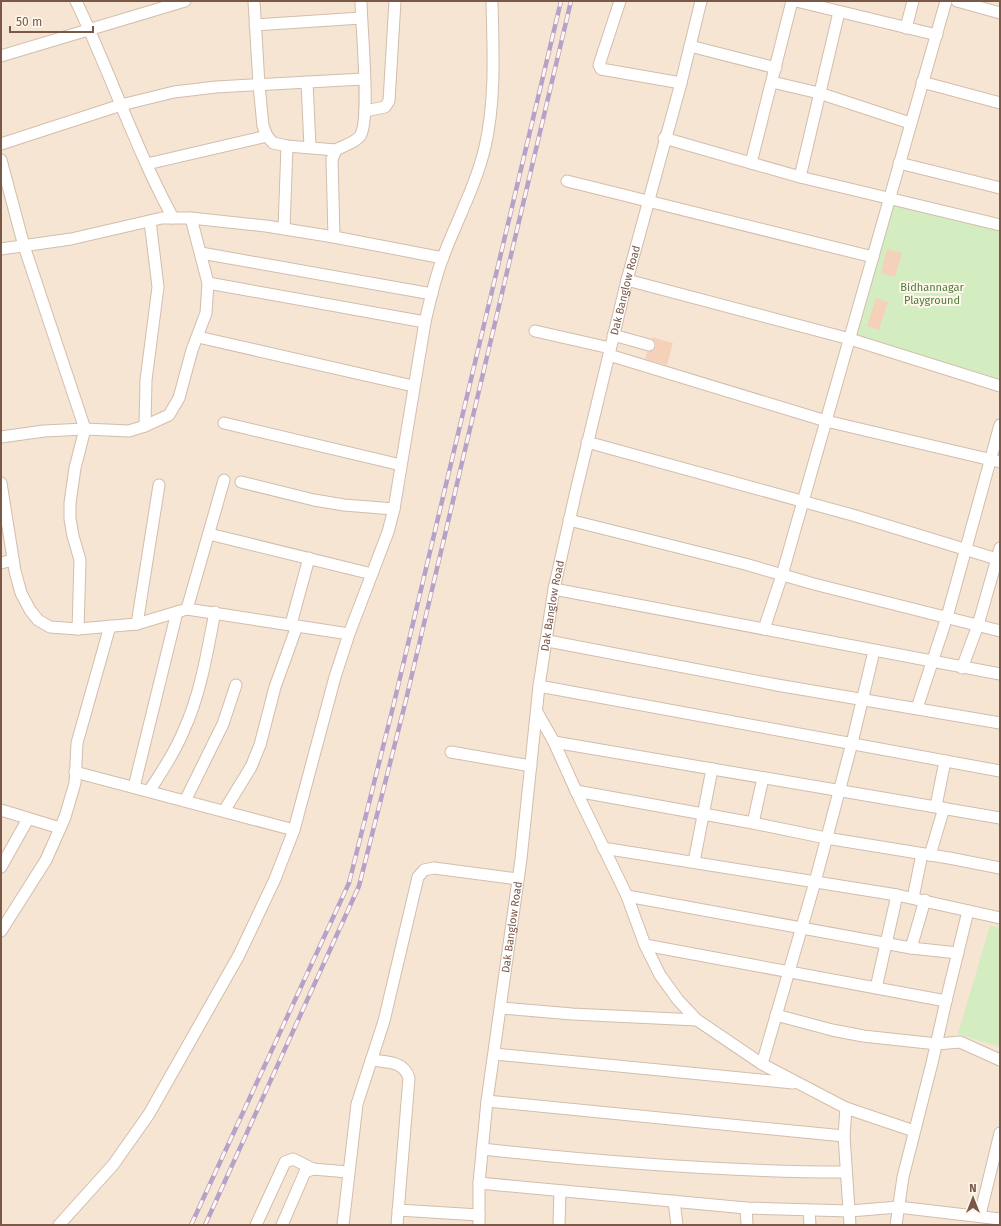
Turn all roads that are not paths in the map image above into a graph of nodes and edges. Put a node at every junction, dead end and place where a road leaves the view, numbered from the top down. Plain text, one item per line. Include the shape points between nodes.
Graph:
1 (76, 1) edge
2 (186, 1) edge
3 (254, 1) edge
4 (360, 1) edge
5 (395, 1) edge
6 (492, 1) edge
7 (620, 1) edge
8 (701, 1) edge
9 (913, 1) edge
10 (946, 1) edge
11 (957, 1) edge
12 (799, 2) edge
13 (166, 4) edge
14 (839, 12) junction
15 (1000, 13) edge
16 (361, 18) junction
17 (255, 25) junction
18 (906, 28) junction
19 (90, 29) junction
20 (937, 35) junction
21 (690, 46) junction
22 (1, 56) edge
23 (776, 68) junction
24 (363, 79) junction
25 (307, 82) junction
26 (772, 82) junction
27 (922, 82) junction
28 (681, 83) junction
29 (259, 85) junction
30 (819, 93) junction
31 (1000, 103) edge
32 (121, 105) junction
33 (365, 111) junction
34 (910, 123) junction
35 (266, 136) junction
36 (664, 138) junction
37 (1, 144) edge
38 (287, 146) junction
39 (310, 147) junction
40 (336, 150) junction
41 (1, 160) edge
42 (752, 163) junction
43 (899, 163) junction
44 (147, 164) junction
45 (800, 177) junction
46 (567, 181) dead end
47 (1000, 188) edge
48 (889, 199) junction
49 (648, 201) junction
50 (172, 218) junction
51 (191, 218) junction
52 (150, 221) junction
53 (1000, 226) edge
54 (284, 229) junction
55 (334, 237) junction
56 (24, 246) junction
57 (1, 249) edge
58 (200, 254) junction
59 (873, 257) junction
60 (443, 258) junction
61 (627, 280) junction
62 (208, 283) junction
63 (432, 294) junction
64 (425, 322) junction
65 (535, 331) dead end
66 (614, 335) junction
67 (198, 337) junction
68 (850, 339) junction
69 (649, 345) dead end
70 (609, 352) junction
71 (414, 386) junction
72 (1000, 386) edge
73 (826, 421) junction
74 (224, 423) dead end
75 (1000, 425) edge
76 (145, 426) junction
77 (85, 429) junction
78 (1, 437) edge
79 (587, 442) junction
80 (995, 462) edge
81 (401, 465) junction
82 (224, 480) dead end
83 (241, 482) dead end
84 (1, 483) edge
85 (159, 485) dead end
86 (803, 501) junction
87 (394, 509) junction
88 (569, 520) junction
89 (209, 534) junction
90 (964, 548) junction
91 (1000, 548) edge
92 (309, 558) junction
93 (13, 560) junction
94 (998, 560) edge
95 (1, 563) edge
96 (372, 574) junction
97 (782, 574) junction
98 (554, 589) junction
99 (182, 610) junction
100 (216, 612) junction
101 (947, 617) junction
102 (137, 624) junction
103 (294, 625) junction
104 (978, 625) junction
105 (110, 626) junction
106 (78, 628) junction
107 (764, 628) junction
108 (1000, 631) edge
109 (349, 634) junction
110 (548, 641) junction
111 (874, 651) junction
112 (933, 662) junction
113 (962, 668) junction
114 (1000, 674) edge
115 (236, 685) dead end
116 (539, 686) junction
117 (862, 698) junction
118 (917, 708) junction
119 (537, 712) junction
120 (1000, 723) edge
121 (554, 742) junction
122 (852, 743) junction
123 (451, 752) dead end
124 (945, 761) junction
125 (531, 766) junction
126 (712, 769) junction
127 (1000, 771) edge
128 (75, 772) junction
129 (763, 778) junction
130 (134, 788) junction
131 (149, 791) junction
132 (576, 791) junction
133 (838, 791) junction
134 (185, 801) junction
135 (940, 807) junction
136 (1, 810) edge
137 (224, 811) junction
138 (703, 814) junction
139 (28, 818) junction
140 (1000, 818) edge
141 (753, 823) junction
142 (60, 828) junction
143 (294, 830) junction
144 (826, 838) junction
145 (603, 848) junction
146 (926, 854) junction
147 (694, 862) junction
148 (1, 867) edge
149 (1000, 868) edge
150 (518, 879) junction
151 (815, 882) junction
152 (897, 895) junction
153 (627, 896) junction
154 (913, 898) junction
155 (925, 900) junction
156 (968, 911) junction
157 (1000, 918) edge
158 (800, 928) junction
159 (1, 931) edge
160 (885, 943) junction
161 (645, 945) junction
162 (911, 948) junction
163 (958, 953) junction
164 (790, 972) junction
165 (876, 988) junction
166 (946, 1001) junction
167 (501, 1008) junction
168 (776, 1015) junction
169 (697, 1020) junction
170 (937, 1044) junction
171 (495, 1054) junction
172 (371, 1060) junction
173 (1000, 1060) edge
174 (762, 1064) junction
175 (797, 1084) junction
176 (487, 1101) junction
177 (846, 1108) junction
178 (914, 1131) junction
179 (1000, 1133) edge
180 (844, 1136) junction
181 (482, 1149) junction
182 (313, 1169) junction
183 (348, 1172) junction
184 (846, 1172) junction
185 (480, 1183) junction
186 (560, 1191) junction
187 (674, 1201) junction
188 (898, 1207) junction
189 (746, 1208) junction
190 (398, 1210) junction
191 (809, 1211) junction
192 (850, 1211) junction
193 (980, 1215) junction
194 (1000, 1219) edge
195 (479, 1220) edge
196 (59, 1225) edge
197 (256, 1225) edge
198 (282, 1225) edge
199 (343, 1225) edge
200 (397, 1225) edge
201 (559, 1225) edge
202 (677, 1225) edge
203 (747, 1225) edge
204 (810, 1225) edge
205 (850, 1225) edge
206 (896, 1225) edge

1 - 19 street
2 - 13 street
3 - 17 street
4 - 16 street
5 - 33 street via 389,101 385,107
6 - 60 street via 492,108 485,147 472,189
7 - 28 street via 599,65 601,69
8 - 21 street, Dak Banglow Road
9 - 18 street
10 - 20 street
11 - 15 street
12 - 14 street
12 - 23 street
13 - 19 street
14 - 18 street
14 - 30 street
16 - 17 street
16 - 24 street
17 - 29 street
18 - 20 street
19 - 22 street
19 - 32 street
20 - 27 street
21 - 23 street
21 - 28 street, Dak Banglow Road
23 - 26 street
24 - 25 street
24 - 33 street
25 - 29 street
25 - 39 street
26 - 30 street
26 - 42 street
27 - 31 street
27 - 34 street
28 - 36 street, Dak Banglow Road
29 - 32 street via 174,92
29 - 35 street
30 - 34 street
30 - 45 street
32 - 37 street
32 - 44 street
33 - 40 street via 363,129 359,137
34 - 43 street
35 - 38 street via 273,143
35 - 44 street
36 - 42 street
36 - 49 street, Dak Banglow Road
38 - 39 street
38 - 54 street
39 - 40 street
40 - 55 street via 332,159
41 - 56 street
42 - 45 street
43 - 47 street
43 - 48 street
44 - 50 street
45 - 48 street
46 - 49 street
48 - 53 street
48 - 59 street
49 - 59 street
49 - 61 street, Dak Banglow Road
50 - 51 street
50 - 52 street
51 - 54 street
51 - 58 street
52 - 56 street via 71,239
52 - 76 street via 158,287 146,380
54 - 55 street
55 - 60 street
56 - 57 street
56 - 77 street
58 - 62 street
58 - 63 street
59 - 68 street
60 - 63 street
61 - 66 street, Dak Banglow Road
61 - 68 street
62 - 64 street
62 - 67 street via 206,313
63 - 64 street
64 - 71 street
65 - 70 street
66 - 69 street
66 - 70 street, Dak Banglow Road
67 - 71 street
67 - 76 street via 179,398 169,415
68 - 72 street
68 - 73 street
70 - 73 street
70 - 79 street, Dak Banglow Road
71 - 81 street
73 - 80 street
73 - 86 street
74 - 81 street
75 - 80 street
76 - 77 street via 129,432
77 - 78 street
77 - 106 street via 75,468 70,503 70,519 80,560
79 - 86 street
79 - 88 street, Dak Banglow Road
80 - 90 street
81 - 87 street
82 - 89 street
83 - 87 street via 314,500
84 - 93 street
85 - 102 street
86 - 90 street
86 - 97 street
87 - 96 street
88 - 97 street
88 - 98 street, Dak Banglow Road
89 - 92 street
89 - 99 street
90 - 94 street
90 - 101 street
91 - 94 street
92 - 96 street
92 - 103 street
93 - 95 street
93 - 106 street via 21,593 38,620 50,627
94 - 104 street
96 - 109 street
97 - 101 street
97 - 107 street
98 - 107 street
98 - 110 street, Dak Banglow Road
99 - 100 street
99 - 102 street
99 - 130 street
100 - 103 street
100 - 131 street via 191,714 167,763
101 - 104 street
101 - 112 street
102 - 105 street
103 - 109 street
103 - 137 street via 260,745
104 - 108 street
104 - 113 street
105 - 106 street
105 - 128 street via 77,743
107 - 111 street
109 - 143 street
110 - 116 street, Dak Banglow Road
110 - 117 street
111 - 112 street
111 - 117 street
112 - 113 street
112 - 118 street
113 - 114 street
115 - 134 street via 223,724
116 - 119 street, Dak Banglow Road
116 - 122 street
117 - 118 street
117 - 122 street
118 - 120 street
119 - 121 street
119 - 125 street, Dak Banglow Road
121 - 126 street
121 - 132 street
122 - 124 street
122 - 133 street
123 - 125 street
124 - 127 street
124 - 135 street
125 - 150 street, Dak Banglow Road
126 - 129 street
126 - 138 street
128 - 130 street
128 - 142 street via 72,797
129 - 133 street
129 - 141 street
130 - 131 street
131 - 134 street
132 - 138 street
132 - 145 street
133 - 135 street
133 - 144 street
134 - 137 street
135 - 140 street
135 - 146 street
136 - 139 street
137 - 143 street
138 - 141 street
138 - 147 street
139 - 142 street
139 - 148 street
141 - 144 street
142 - 159 street via 46,860
143 - 196 street via 276,879 239,956 149,1114 112,1165
144 - 146 street
144 - 151 street
145 - 147 street
145 - 153 street
146 - 149 street
146 - 154 street
147 - 151 street
150 - 167 street, Dak Banglow Road
150 - 172 street via 434,868 424,870 418,877 397,972
151 - 152 street
151 - 158 street
152 - 154 street
152 - 160 street
153 - 158 street
153 - 161 street
154 - 155 street
155 - 156 street
155 - 162 street
156 - 157 street
156 - 163 street
158 - 160 street
158 - 164 street
160 - 162 street
160 - 165 street
161 - 164 street
161 - 169 street via 660,975
162 - 163 street
163 - 166 street
164 - 165 street
164 - 168 street
165 - 166 street
166 - 170 street
167 - 169 street
167 - 171 street, Dak Banglow Road
168 - 170 street via 863,1036
168 - 174 street
169 - 174 street
170 - 173 street via 960,1042
170 - 178 street
171 - 175 street
171 - 176 street, Dak Banglow Road
172 - 183 street via 357,1104
172 - 190 street via 401,1066 407,1071 409,1078
174 - 175 street
175 - 177 street
176 - 180 street
176 - 181 street, Dak Banglow Road
177 - 178 street
177 - 180 street
178 - 188 street
179 - 193 street
180 - 184 street
181 - 184 street via 690,1167
181 - 185 street, Dak Banglow Road
182 - 183 street
182 - 197 street via 293,1159 285,1162
182 - 198 street via 305,1172 301,1179
183 - 199 street
184 - 192 street
185 - 186 street
185 - 195 street, Dak Banglow Road
186 - 187 street
186 - 201 street
187 - 189 street
187 - 202 street
188 - 192 street
188 - 193 street
188 - 206 street
189 - 191 street
189 - 203 street
190 - 195 street
190 - 200 street
191 - 192 street
191 - 204 street
192 - 205 street
193 - 194 street

